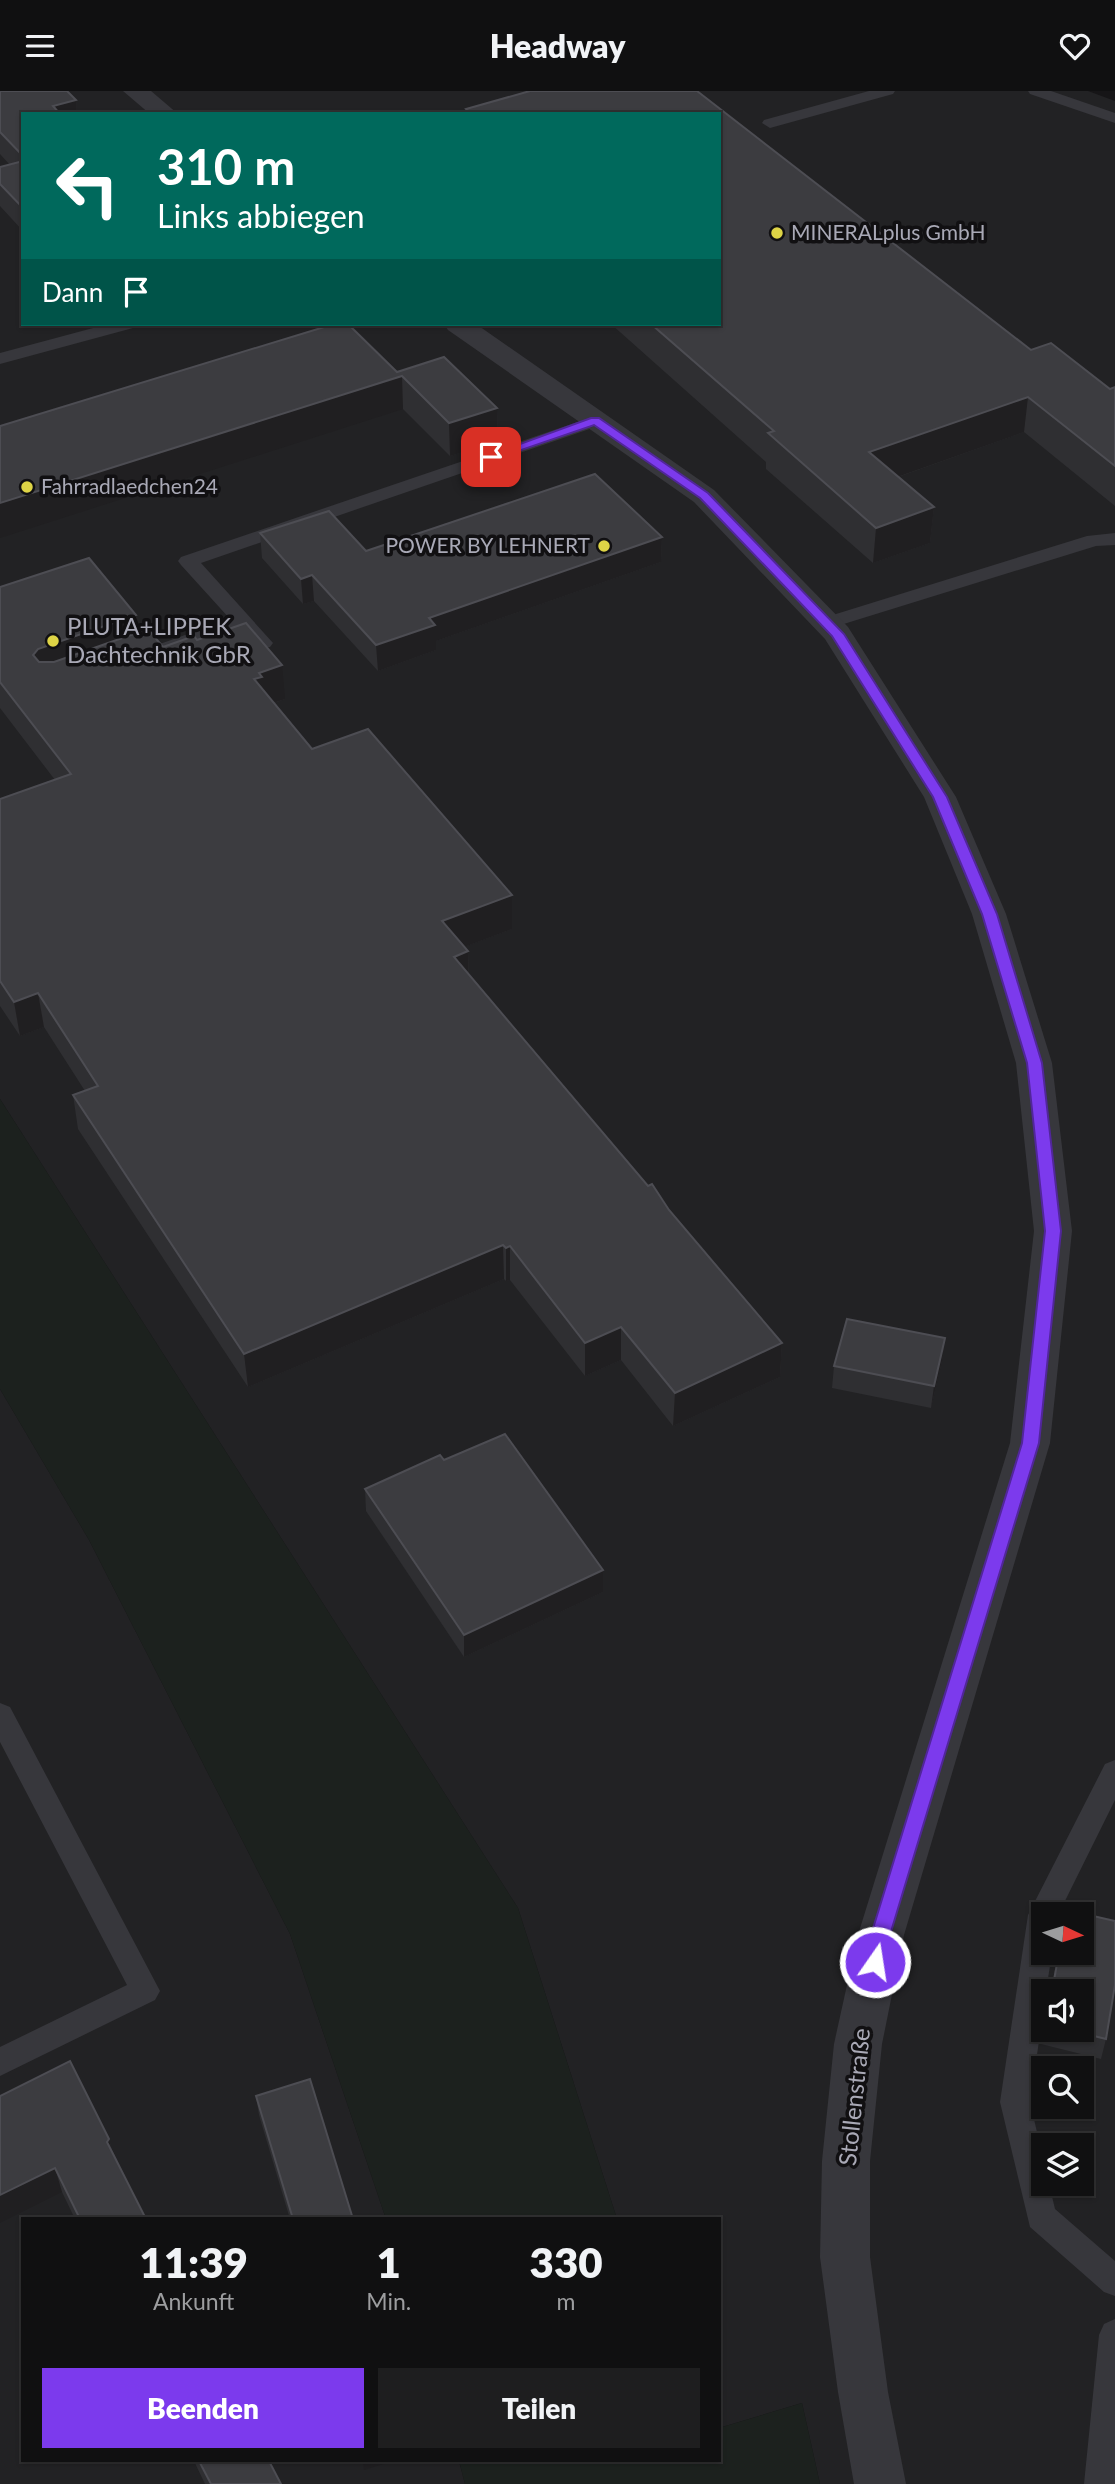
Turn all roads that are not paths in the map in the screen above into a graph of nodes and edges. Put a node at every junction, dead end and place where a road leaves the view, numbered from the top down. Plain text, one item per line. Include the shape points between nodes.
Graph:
1 (135, 91) edge
2 (887, 91) edge
3 (1036, 91) edge
4 (163, 112) edge
5 (1115, 118) edge
6 (770, 123) dead end
7 (120, 326) edge
8 (461, 326) edge
9 (0, 359) edge
10 (595, 421) junction
11 (1115, 539) edge
12 (242, 621) junction
13 (827, 623) junction
14 (262, 643) edge
15 (140, 657) edge
16 (0, 1715) edge
17 (1115, 1775) edge
18 (1050, 1902) edge
19 (1035, 1965) edge
20 (0, 2062) edge
21 (1115, 2281) edge
22 (1115, 2335) edge
23 (880, 2484) edge
24 (1101, 2484) edge

1 - 4 street
2 - 6 lane
3 - 5 lane
7 - 9 lane
8 - 10 street, Stollenstraße
10 - 12 lane via 188,561
10 - 13 street, Stollenstraße via 704,496
11 - 13 lane via 1094,540
12 - 14 lane
12 - 15 lane
13 - 23 street, Stollenstraße via 940,797 989,914 1034,1063 1053,1231 1030,1443 881,1935 858,2044 846,2161 845,2257
16 - 20 lane via 145,1991
17 - 18 lane
19 - 21 lane via 1014,2102 1041,2217
22 - 24 lane

